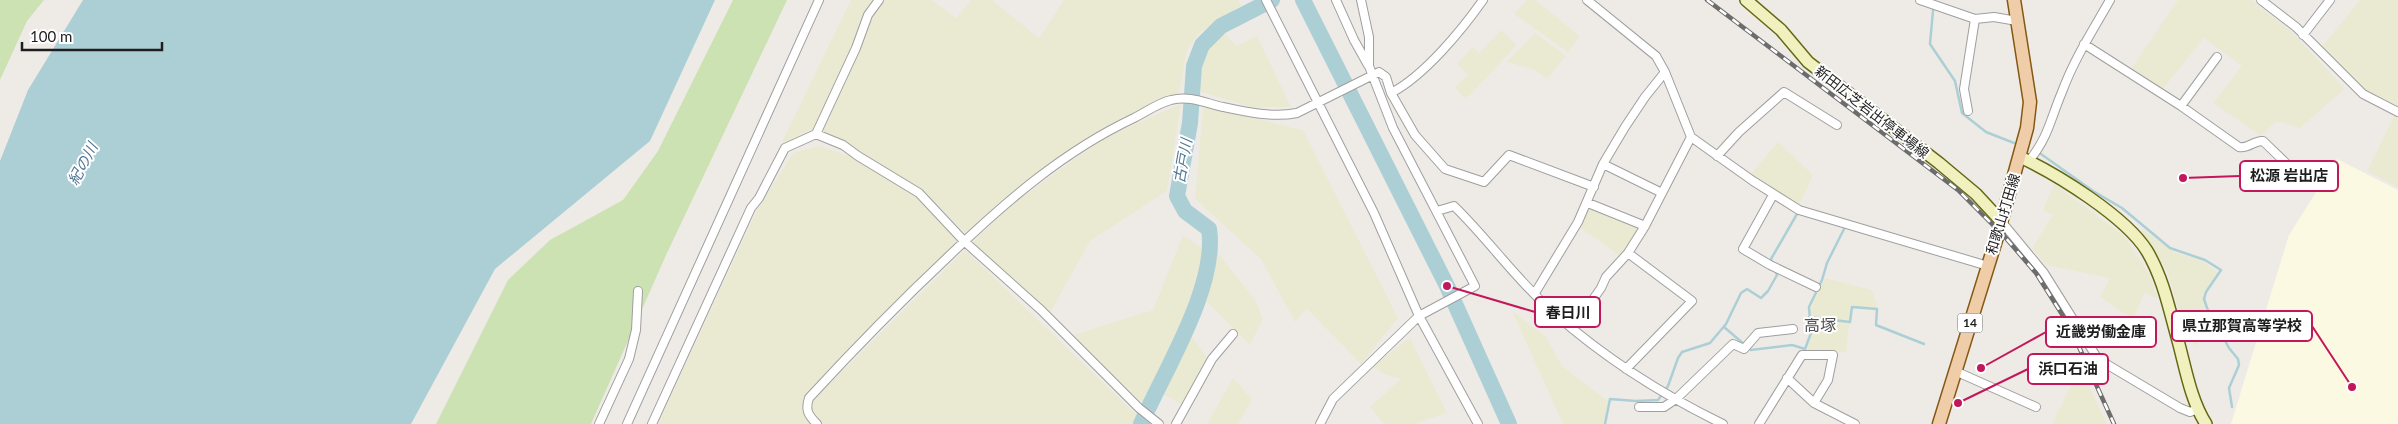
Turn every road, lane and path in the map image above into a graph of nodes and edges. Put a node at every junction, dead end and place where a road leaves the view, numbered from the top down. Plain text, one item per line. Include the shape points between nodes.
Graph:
1 (819, 0) edge
2 (879, 0) edge
3 (1266, 0) edge
4 (1336, 0) edge
5 (1361, 0) edge
6 (1483, 0) edge
7 (1587, 0) edge
8 (1746, 0) edge
9 (1920, 0) edge
10 (2014, 0) edge
11 (2110, 0) edge
12 (2330, 0) edge
13 (2266, 2) edge
14 (1975, 19) junction
15 (2017, 21) junction
16 (2304, 34) junction
17 (2084, 44) junction
18 (2217, 57) dead end
19 (1665, 72) junction
20 (1369, 73) junction
21 (1391, 93) junction
22 (1317, 103) junction
23 (2181, 106) junction
24 (1968, 111) dead end
25 (2398, 112) edge
26 (1837, 125) dead end
27 (816, 134) junction
28 (1691, 137) junction
29 (1717, 156) junction
30 (2025, 159) junction
31 (1603, 164) junction
32 (2318, 185) dead end
33 (1594, 187) junction
34 (1662, 193) junction
35 (1773, 195) junction
36 (1588, 203) junction
37 (1437, 211) junction
38 (2001, 221) junction
39 (1645, 226) junction
40 (964, 241) junction
41 (1628, 253) junction
42 (1988, 266) junction
43 (1816, 287) dead end
44 (638, 291) dead end
45 (1535, 292) junction
46 (1419, 316) junction
47 (1573, 328) junction
48 (1793, 329) dead end
49 (1233, 334) dead end
50 (1626, 369) junction
51 (1955, 371) junction
52 (1787, 378) junction
53 (1676, 399) junction
54 (1814, 402) junction
55 (1638, 407) dead end
56 (2036, 407) dead end
57 (2198, 409) junction
58 (599, 424) edge
59 (627, 424) edge
60 (652, 424) edge
61 (817, 424) edge
62 (1159, 424) edge
63 (1176, 424) edge
64 (1320, 424) edge
65 (1478, 424) edge
66 (1723, 424) edge
67 (1759, 424) edge
68 (1855, 424) edge
69 (1939, 424) edge
70 (2206, 424) edge

1 - 59 street
2 - 27 street via 868,15
3 - 22 street
4 - 20 street
5 - 20 street via 1369,37
6 - 21 street via 1464,27 1436,56
7 - 19 street via 1647,47
8 - 38 main road, 新田広芝岩出停車場線 via 1781,30 1808,62 1946,169
9 - 14 street
10 - 15 main road, 和歌山打田線 / 14
11 - 17 street
12 - 16 street
13 - 16 street
14 - 15 street via 1994,17
14 - 24 street via 1964,88
15 - 30 main road, 和歌山打田線 / 14 via 2030,102
16 - 25 street via 2362,94
17 - 23 street
17 - 30 street via 2046,136
18 - 23 street
19 - 28 street
19 - 31 street via 1645,96
20 - 21 street via 1379,72 1386,77
20 - 22 street
20 - 37 street via 1393,128
21 - 33 street via 1411,130 1445,169 1484,182 1510,154
22 - 40 street via 1285,116 1250,112 1202,100 1170,100 1106,132 1059,162 998,209
22 - 46 street via 1374,213
23 - 32 street via 2239,147 2263,141 2290,166
26 - 29 street via 1784,92
27 - 40 street via 843,145 919,193
27 - 60 street via 785,148 776,163
28 - 29 street
28 - 34 street
29 - 35 street
30 - 38 main road, 和歌山打田線 / 14
30 - 57 main road via 2059,177 2102,208 2135,234 2147,251 2160,275
31 - 33 street
31 - 34 street
33 - 36 street
34 - 39 street
35 - 42 street via 1799,210
35 - 43 street via 1743,249
36 - 39 street
36 - 45 street
37 - 45 street via 1454,206
37 - 46 street via 1475,286
38 - 42 main road, 和歌山打田線 / 14
38 - 57 street via 2044,273 2096,356 2180,408 2190,412
39 - 41 street
40 - 61 street via 897,304 809,398 808,415
40 - 62 street
41 - 47 street via 1606,277
41 - 50 street via 1692,301
42 - 51 main road, 和歌山打田線 / 14
44 - 58 street via 636,330 629,359
45 - 47 street
46 - 64 street via 1333,399
46 - 65 street
47 - 50 street
48 - 53 street via 1758,333 1744,349 1733,344
49 - 63 street via 1212,359
50 - 53 street
51 - 56 street
51 - 69 main road, 和歌山打田線 / 14
52 - 54 street
52 - 54 street via 1802,355 1833,355 1828,380
52 - 67 street
53 - 55 street via 1664,407
53 - 66 street
54 - 68 street
57 - 70 main road

